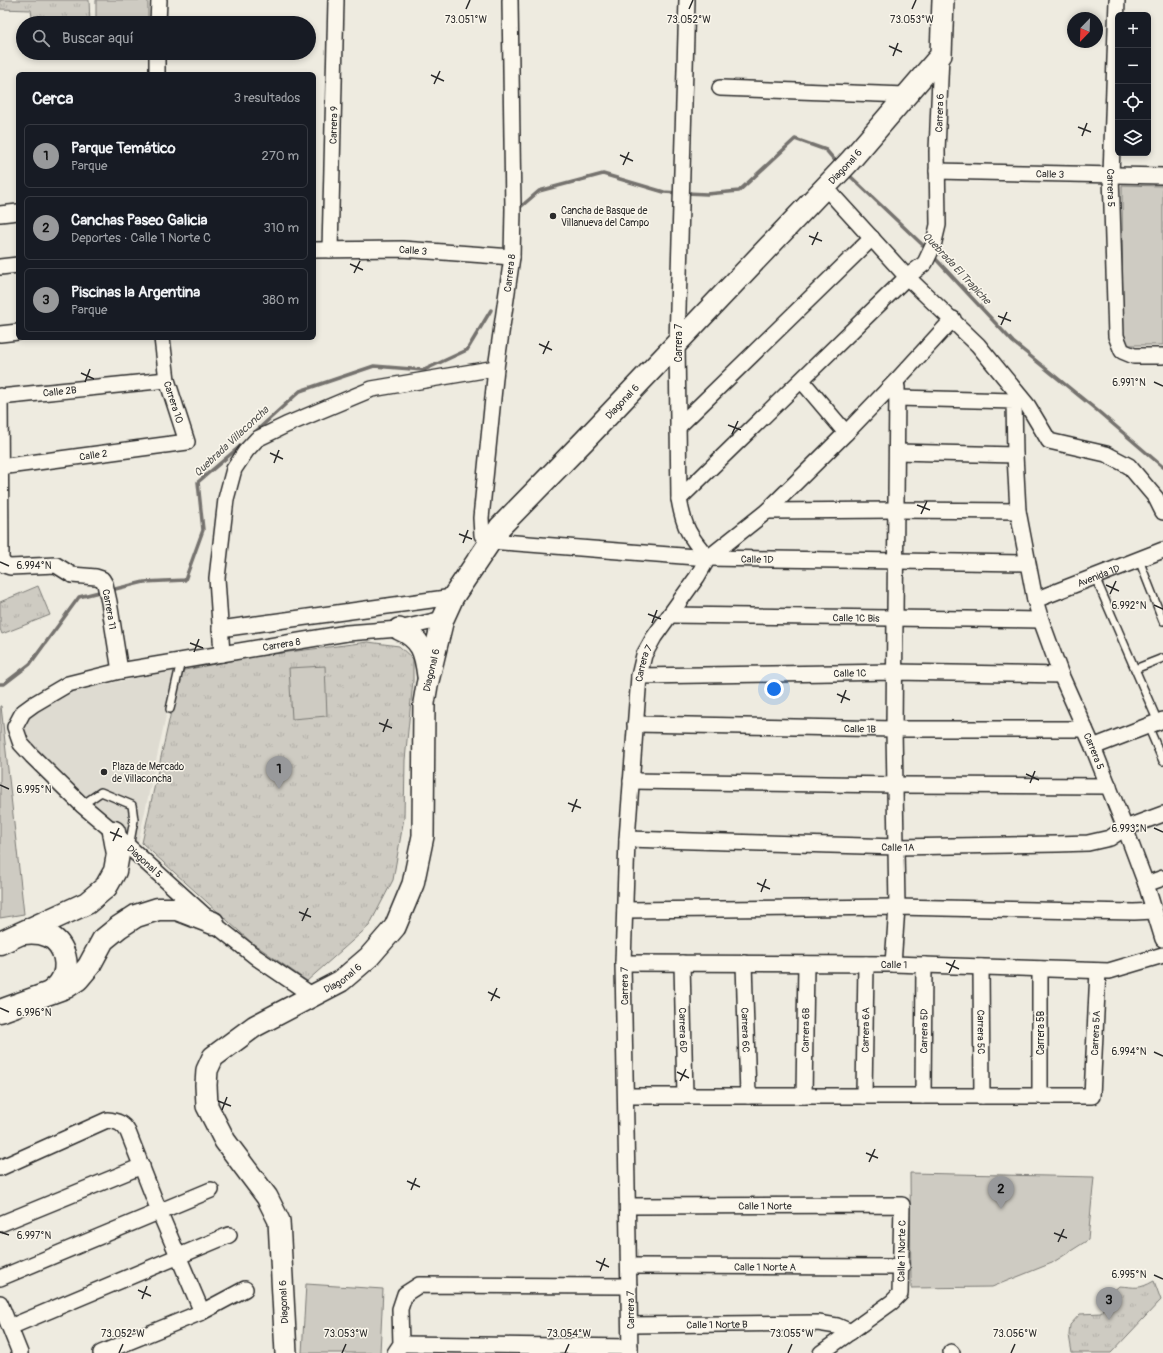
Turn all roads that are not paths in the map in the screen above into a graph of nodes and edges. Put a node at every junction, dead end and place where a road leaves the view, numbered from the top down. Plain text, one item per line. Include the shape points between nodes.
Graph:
1 (159, 0) edge
2 (336, 0) edge
3 (510, 0) edge
4 (688, 0) edge
5 (943, 0) edge
6 (1117, 0) edge
7 (158, 16) edge
8 (941, 55) junction
9 (157, 60) edge
10 (157, 72) edge
11 (720, 88) dead end
12 (906, 95) junction
13 (937, 171) junction
14 (1111, 175) junction
15 (1163, 176) edge
16 (829, 182) junction
17 (16, 212) edge
18 (0, 214) edge
19 (872, 238) junction
20 (316, 250) edge
21 (330, 250) junction
22 (512, 257) junction
23 (16, 265) edge
24 (0, 267) edge
25 (907, 277) junction
26 (953, 319) junction
27 (16, 332) edge
28 (0, 334) edge
29 (162, 340) edge
30 (677, 343) junction
31 (1163, 356) edge
32 (496, 368) junction
33 (167, 380) junction
34 (802, 380) junction
35 (897, 380) junction
36 (0, 397) edge
37 (897, 398) junction
38 (678, 427) junction
39 (846, 433) junction
40 (187, 442) joint
41 (897, 452) junction
42 (1015, 455) junction
43 (1, 467) edge
44 (679, 499) junction
45 (896, 510) junction
46 (767, 511) junction
47 (1018, 512) junction
48 (1163, 512) edge
49 (489, 541) junction
50 (1163, 550) edge
51 (708, 558) junction
52 (1139, 560) junction
53 (896, 562) junction
54 (1027, 563) junction
55 (1095, 577) junction
56 (453, 597) junction
57 (1035, 600) junction
58 (671, 615) junction
59 (443, 619) junction
60 (896, 619) junction
61 (1041, 620) junction
62 (1163, 621) edge
63 (220, 629) junction
64 (399, 629) junction
65 (222, 654) junction
66 (1163, 658) edge
67 (181, 661) junction
68 (1134, 668) junction
69 (120, 671) junction
70 (895, 672) junction
71 (1062, 675) junction
72 (639, 676) junction
73 (428, 682) junction
74 (170, 709) dead end
75 (1156, 723) edge
76 (635, 724) junction
77 (894, 729) junction
78 (1085, 729) junction
79 (1093, 747) junction
80 (1163, 762) edge
81 (631, 781) junction
82 (895, 785) junction
83 (1109, 786) junction
84 (82, 805) junction
85 (1163, 814) edge
86 (1125, 828) junction
87 (627, 839) junction
88 (121, 840) junction
89 (897, 846) junction
90 (1163, 878) edge
91 (1146, 884) junction
92 (897, 907) junction
93 (625, 910) junction
94 (1154, 911) junction
95 (213, 923) junction
96 (24, 933) junction
97 (1163, 939) edge
98 (0, 943) edge
99 (1163, 955) edge
100 (624, 962) junction
101 (682, 963) junction
102 (744, 963) junction
103 (806, 964) junction
104 (866, 964) junction
105 (893, 964) junction
106 (924, 965) junction
107 (981, 967) junction
108 (1040, 969) junction
109 (1098, 971) junction
110 (51, 992) junction
111 (313, 996) junction
112 (10, 1005) edge
113 (0, 1011) edge
114 (626, 1096) junction
115 (685, 1096) junction
116 (748, 1096) junction
117 (804, 1096) junction
118 (864, 1096) junction
119 (923, 1096) junction
120 (982, 1096) junction
121 (1040, 1096) junction
122 (142, 1166) junction
123 (0, 1168) edge
124 (211, 1190) dead end
125 (902, 1205) joint
126 (628, 1206) junction
127 (159, 1211) junction
128 (0, 1224) edge
129 (229, 1235) dead end
130 (178, 1257) junction
131 (629, 1266) junction
132 (902, 1266) junction
133 (0, 1278) edge
134 (629, 1286) junction
135 (245, 1289) dead end
136 (0, 1303) edge
137 (202, 1312) junction
138 (630, 1325) junction
139 (10, 1327) junction
140 (851, 1332) junction
141 (398, 1348) edge
142 (630, 1350) edge
143 (20, 1353) edge
144 (101, 1353) edge
145 (286, 1353) edge
146 (821, 1353) edge

1 - 7 street
2 - 21 street, Carrera 9
3 - 22 street, Carrera 8
4 - 30 street, Carrera 7
5 - 8 street, Carrera 6
6 - 14 street, Carrera 5
8 - 12 street, Diagonal 6
8 - 13 street, Carrera 6
9 - 10 street
11 - 12 street
12 - 16 street, Diagonal 6
13 - 14 street, Calle 3
13 - 25 street, Carrera 6 via 938,225 934,246 925,263
14 - 15 street, Calle 3
14 - 31 street, Carrera 5 via 1116,336 1122,351 1134,356
16 - 19 street
16 - 30 street, Diagonal 6
17 - 18 street
19 - 25 street
19 - 38 street
20 - 21 street, Calle 3
21 - 22 street, Calle 3 via 402,249
22 - 32 street, Carrera 8
23 - 24 street
25 - 26 street
25 - 34 street
26 - 35 street
26 - 48 street via 1028,406 1049,441 1106,454 1129,466 1156,498
27 - 28 street
29 - 33 street, Carrera 10
30 - 38 street, Carrera 7
30 - 49 street, Diagonal 6
32 - 49 street, Carrera 8 via 481,518 482,535
32 - 63 street via 372,389 257,439 234,470 226,498 217,578
33 - 36 street, Calle 2B
33 - 40 street, Carrera 10
34 - 39 street
34 - 44 street
35 - 37 street
35 - 39 street
36 - 43 street, Carrera 11
37 - 41 street
37 - 42 street, Carrera 5 via 1014,401
38 - 44 street, Carrera 7
39 - 46 street
40 - 43 street, Calle 2
41 - 42 street
41 - 45 street
42 - 47 street, Carrera 5
43 - 69 street, Carrera 11 via 1,559 10,567 56,565 72,575 102,579 109,602
44 - 51 street, Carrera 7 via 686,528
45 - 46 street
45 - 47 street
45 - 53 street
46 - 51 street
47 - 54 street, Carrera 5
49 - 51 street, Calle 1D
49 - 56 street, Diagonal 6
50 - 52 street, Avenida 1D
51 - 53 street, Calle 1D
51 - 58 street, Carrera 7
52 - 55 street, Avenida 1D
52 - 62 lane
53 - 54 street, Calle 1D
53 - 60 street
54 - 57 street, Carrera 5
55 - 57 street, Avenida 1D
55 - 68 lane
56 - 59 street, Diagonal 6
56 - 63 street
57 - 61 street, Carrera 5
58 - 60 street, Calle 1C Bis
58 - 72 street, Carrera 7 via 644,655
59 - 64 street, Carrera 8
59 - 73 street, Diagonal 6
60 - 61 street, Calle 1C Bis
60 - 70 street
61 - 71 street, Carrera 5
63 - 65 street
64 - 65 street, Carrera 8 via 347,634
64 - 73 street via 410,635 424,651
65 - 67 street, Carrera 8
66 - 68 lane
67 - 69 street, Carrera 8
67 - 74 lane
68 - 75 lane
69 - 84 street, Diagonal 5 via 68,684 28,708 15,727 21,744
70 - 71 street, Calle 1C
70 - 72 street, Calle 1C
70 - 77 street
71 - 78 street, Carrera 5
72 - 76 street, Carrera 7
73 - 111 street, Diagonal 6 via 424,703 423,836 413,884 395,927 373,952 341,981
75 - 79 street
75 - 80 lane
76 - 77 street, Calle 1B
76 - 81 street, Carrera 7
77 - 78 street, Calle 1B
77 - 82 street
78 - 79 street, Carrera 5
79 - 83 street, Carrera 5
81 - 82 street
81 - 87 street, Carrera 7
82 - 83 street
82 - 89 street
83 - 86 street, Carrera 5
84 - 88 street, Diagonal 5
84 - 88 lane via 101,792 132,805 134,820
85 - 86 street, Calle 1A
86 - 89 street, Calle 1A via 1110,838 1088,843
86 - 91 street, Carrera 5
87 - 89 street, Calle 1A
87 - 93 street, Carrera 7
88 - 95 street, Diagonal 5
88 - 96 highway via 115,872 106,887 87,903
89 - 92 street
90 - 91 street
91 - 94 street, Carrera 5
92 - 93 street
92 - 94 street
92 - 105 street
93 - 100 street, Carrera 7
94 - 97 street, Carrera 5
95 - 110 highway via 177,909 158,909 136,916 104,940 78,979 66,987
95 - 111 street, Diagonal 5 via 257,958
96 - 98 highway
96 - 110 highway via 37,932 50,936 59,945 65,957 65,970 60,983
99 - 109 street, Calle 1 via 1109,971
100 - 101 street, Calle 1
100 - 114 street, Carrera 7
101 - 102 street, Calle 1
101 - 115 street, Carrera 6D
102 - 103 street, Calle 1
102 - 116 street, Carrera 6C
103 - 104 street, Calle 1
103 - 117 street, Carrera 6B
104 - 105 street, Calle 1
104 - 118 street, Carrera 6A
105 - 106 street, Calle 1
106 - 107 street, Calle 1
106 - 119 street, Carrera 5D
107 - 108 street, Calle 1
107 - 120 street, Carrera 5C
108 - 109 street, Calle 1
108 - 121 street, Carrera 5B
109 - 121 street, Carrera 5A via 1092,1096
110 - 112 highway
111 - 145 street, Diagonal 6 via 255,1026 213,1057 206,1085 207,1106 225,1142 267,1198 279,1221
112 - 113 highway
114 - 115 street
114 - 126 street, Carrera 7
115 - 116 street
116 - 117 street
117 - 118 street
118 - 119 street
119 - 120 street
120 - 121 street
122 - 123 street via 125,1126 107,1120
122 - 127 street
122 - 128 street
124 - 127 street
125 - 126 street, Calle 1 Norte
125 - 132 street, Calle 1 Norte C
126 - 131 street, Carrera 7
127 - 130 street
127 - 133 street
129 - 130 street
130 - 137 street
130 - 139 street
131 - 132 street, Calle 1 Norte A
131 - 134 street, Carrera 7
132 - 140 street, Calle 1 Norte C via 900,1294
134 - 138 street, Carrera 7
134 - 141 street via 418,1285 404,1294 400,1309
135 - 137 street
136 - 139 street
137 - 144 street
138 - 140 street, Calle 1 Norte B via 818,1323 837,1326
138 - 142 street, Carrera 7
139 - 143 street
140 - 146 street, Calle 1 Norte C
141 - 142 street

